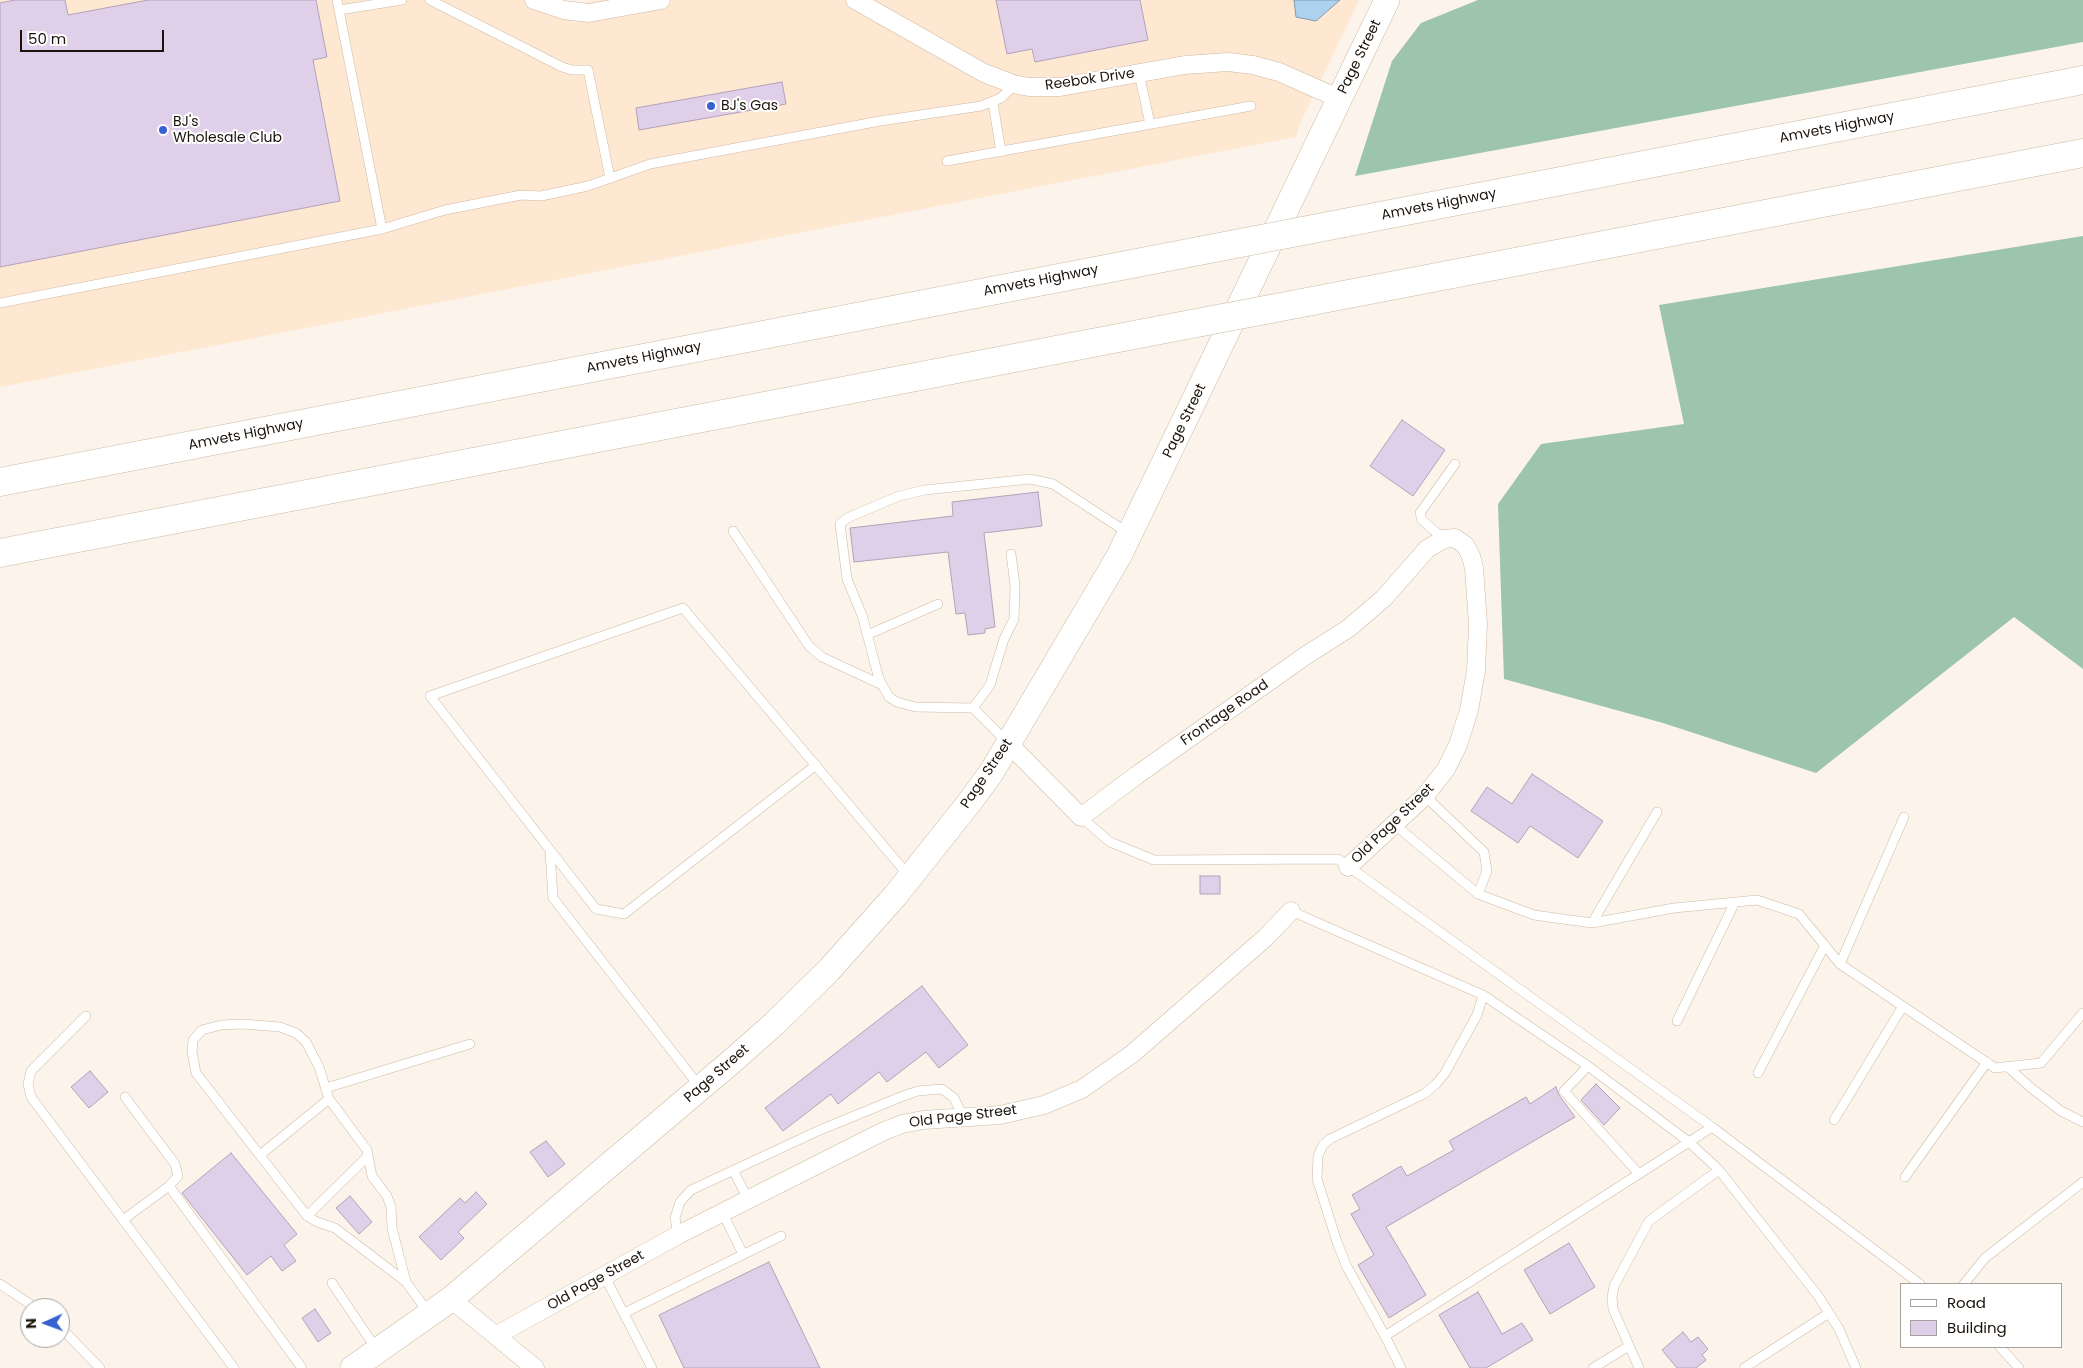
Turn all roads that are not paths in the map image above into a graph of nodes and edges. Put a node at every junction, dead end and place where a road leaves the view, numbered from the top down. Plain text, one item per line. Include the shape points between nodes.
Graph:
1 (337, 0) edge
2 (402, 0) edge
3 (430, 0) edge
4 (534, 0) edge
5 (661, 0) edge
6 (854, 0) edge
7 (1387, 0) edge
8 (339, 10) junction
9 (1138, 73) junction
10 (2083, 80) edge
11 (1013, 84) junction
12 (1340, 99) junction
13 (993, 103) junction
14 (1251, 106) dead end
15 (1150, 124) junction
16 (1001, 152) junction
17 (2083, 153) edge
18 (947, 162) dead end
19 (610, 178) junction
20 (382, 229) junction
21 (0, 303) edge
22 (1455, 464) dead end
23 (0, 482) edge
24 (733, 531) dead end
25 (1130, 534) junction
26 (1444, 538) junction
27 (0, 553) edge
28 (1011, 554) dead end
29 (938, 604) dead end
30 (867, 635) junction
31 (880, 684) junction
32 (973, 708) junction
33 (1008, 743) junction
34 (816, 765) junction
35 (1425, 796) junction
36 (1657, 812) dead end
37 (1081, 817) junction
38 (1904, 817) dead end
39 (1395, 825) junction
40 (550, 850) junction
41 (1348, 867) junction
42 (910, 877) junction
43 (1478, 894) junction
44 (1735, 902) junction
45 (1291, 911) joint
46 (1592, 924) junction
47 (1825, 945) junction
48 (1840, 964) junction
49 (1483, 996) junction
50 (1904, 1006) junction
51 (2083, 1013) edge
52 (86, 1016) dead end
53 (1677, 1021) dead end
54 (470, 1044) dead end
55 (1986, 1062) junction
56 (1588, 1066) junction
57 (2008, 1067) junction
58 (1758, 1073) dead end
59 (326, 1088) junction
60 (700, 1088) junction
61 (126, 1097) dead end
62 (329, 1098) junction
63 (963, 1117) junction
64 (1834, 1120) dead end
65 (2083, 1122) edge
66 (1712, 1127) junction
67 (1689, 1142) junction
68 (260, 1155) junction
69 (368, 1156) junction
70 (733, 1170) junction
71 (1719, 1170) junction
72 (1639, 1174) junction
73 (1905, 1177) dead end
74 (2083, 1182) edge
75 (170, 1186) junction
76 (748, 1199) junction
77 (722, 1212) junction
78 (307, 1216) junction
79 (123, 1220) junction
80 (678, 1235) junction
81 (781, 1236) dead end
82 (743, 1254) junction
83 (605, 1277) junction
84 (406, 1282) junction
85 (1919, 1283) edge
86 (1965, 1283) edge
87 (0, 1284) edge
88 (332, 1284) dead end
89 (21, 1298) edge
90 (451, 1299) junction
91 (624, 1313) junction
92 (1829, 1313) junction
93 (430, 1314) junction
94 (497, 1336) junction
95 (1385, 1336) junction
96 (70, 1337) edge
97 (1629, 1346) junction
98 (2001, 1348) edge
99 (378, 1351) junction
100 (100, 1368) edge
101 (234, 1368) edge
102 (302, 1368) edge
103 (353, 1368) edge
104 (535, 1368) edge
105 (652, 1368) edge
106 (1401, 1368) edge
107 (1593, 1368) edge
108 (1639, 1368) edge
109 (1744, 1368) edge
110 (1856, 1368) edge
111 (2019, 1368) edge

1 - 8 lane
2 - 8 lane
3 - 19 lane via 562,67 588,70
4 - 5 street via 564,10 589,13
6 - 11 street, Reebok Drive via 984,73
7 - 12 main road, Page Street
8 - 20 lane
9 - 11 street, Reebok Drive via 1060,87
9 - 12 street, Reebok Drive via 1199,63 1241,63 1279,72
9 - 15 lane
10 - 23 highway, Amvets Highway, bridge
11 - 13 lane
12 - 25 main road, Page Street
13 - 16 lane
13 - 19 lane via 650,164
14 - 15 lane
15 - 16 lane
16 - 18 lane
17 - 27 highway, bridge
19 - 20 lane via 541,196 520,195 445,210
20 - 21 lane
22 - 26 lane via 1420,514 1422,520
24 - 31 lane via 809,646 822,657
25 - 30 lane via 1053,484 1030,479 925,490 899,496 840,524 847,579
25 - 33 main road, Page Street
26 - 35 street, Old Page Street via 1455,538 1465,545 1474,568 1478,624 1476,671 1469,710 1458,744 1446,769
26 - 37 street, Frontage Road via 1427,549 1384,598 1349,628 1273,678
28 - 32 lane via 1015,585 1014,619 1004,639 990,685
29 - 30 lane
30 - 31 lane
31 - 32 lane via 889,697 905,705
32 - 33 lane
33 - 37 street
33 - 42 main road, Page Street via 991,773
34 - 40 lane via 624,914 596,909
34 - 40 lane via 683,608 430,696
34 - 42 lane
35 - 39 street, Old Page Street
35 - 43 lane via 1484,852 1487,871
36 - 46 lane
37 - 41 lane via 1110,842 1154,860 1338,859
38 - 48 lane
39 - 41 street, Old Page Street
39 - 43 lane
40 - 60 lane via 553,898
41 - 66 lane
42 - 60 main road, Page Street via 828,970 774,1024
43 - 46 lane via 1534,915
44 - 46 lane via 1674,908
44 - 47 lane via 1757,900 1799,914
44 - 53 lane
45 - 49 lane
45 - 63 street, Old Page Street via 1265,938 1132,1054 1082,1089 1035,1107 1000,1115
47 - 48 lane
47 - 58 lane
48 - 50 lane
49 - 56 lane
49 - 95 lane via 1477,1015 1436,1084 1424,1094 1330,1139 1318,1156 1317,1178 1337,1242
50 - 55 lane
50 - 64 lane
51 - 57 lane via 2041,1064
52 - 79 lane via 31,1071 28,1084 31,1097
54 - 59 lane
55 - 57 lane via 1995,1068
55 - 73 lane
56 - 67 lane
56 - 72 lane via 1564,1090
57 - 65 lane via 2061,1111
59 - 62 lane
59 - 68 lane via 313,1053 296,1033 280,1027 243,1024 202,1030 193,1040 196,1073
60 - 90 main road, Page Street
61 - 75 lane via 175,1164 178,1176
62 - 68 lane
62 - 69 lane via 367,1150
63 - 70 lane via 954,1098 942,1089 918,1091 820,1130
63 - 76 street, Old Page Street via 902,1124
66 - 67 lane
66 - 85 lane
67 - 71 lane
67 - 72 lane
68 - 78 lane
69 - 78 lane
69 - 84 lane via 372,1176 391,1207 392,1228
70 - 76 lane
70 - 80 lane via 691,1190 680,1202 675,1218
71 - 92 lane
71 - 97 lane via 1650,1221 1614,1286 1613,1309
72 - 95 lane
74 - 86 lane via 1985,1258
75 - 79 lane
75 - 102 lane
76 - 77 street, Old Page Street
77 - 80 street, Old Page Street
77 - 82 lane
78 - 84 lane via 335,1228
79 - 101 lane
80 - 83 street, Old Page Street
81 - 82 lane
82 - 91 lane
83 - 91 lane
83 - 94 street, Old Page Street
84 - 93 lane
87 - 89 lane
88 - 99 lane
90 - 93 main road, Page Street
90 - 94 street
91 - 105 lane
92 - 109 lane
92 - 110 lane
93 - 99 main road, Page Street
94 - 104 street
95 - 106 lane
96 - 100 lane
97 - 107 lane
97 - 108 lane
98 - 111 lane
99 - 103 main road, Page Street

